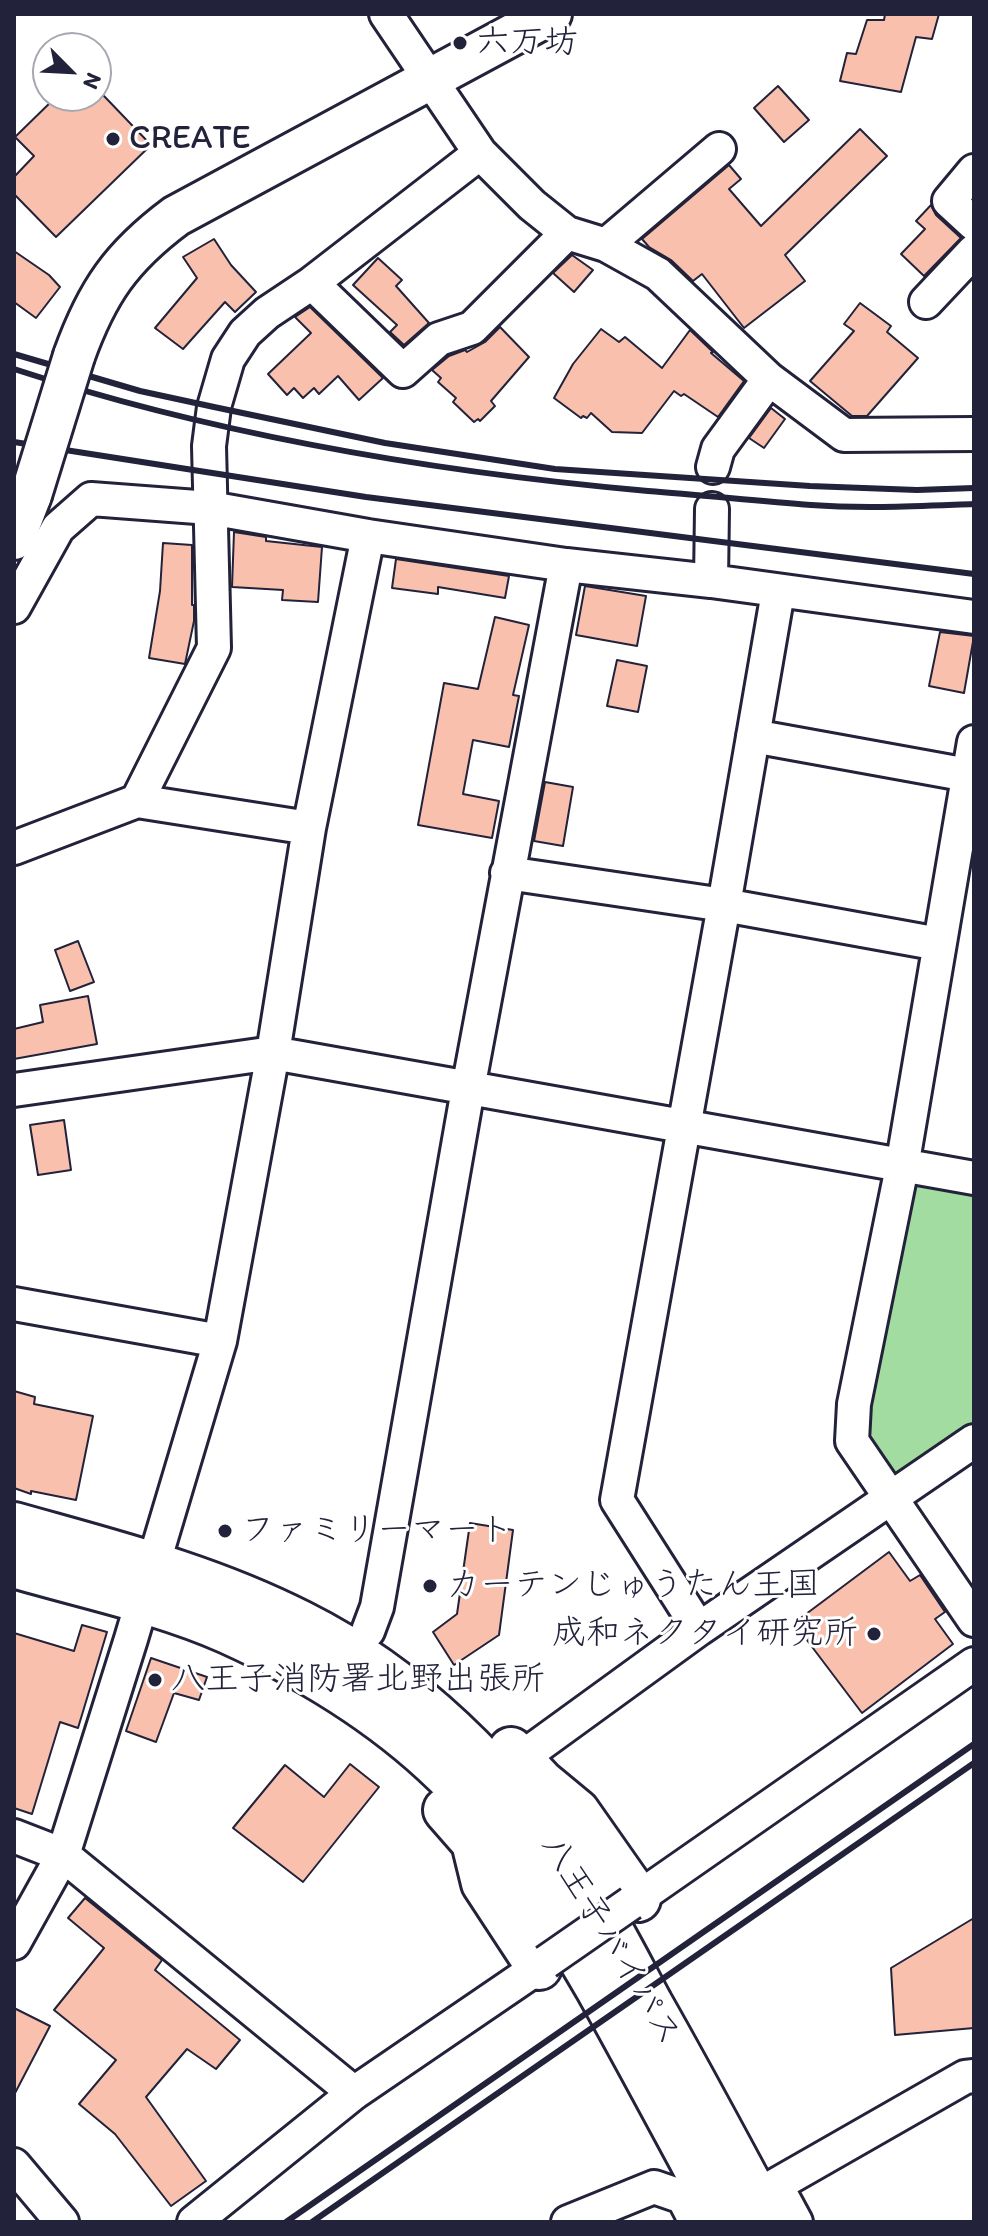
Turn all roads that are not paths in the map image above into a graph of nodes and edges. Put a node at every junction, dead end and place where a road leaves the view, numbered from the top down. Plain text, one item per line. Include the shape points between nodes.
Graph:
1 (386, 14) edge
2 (551, 14) edge
3 (431, 79) junction
4 (719, 149) dead end
5 (480, 153) junction
6 (974, 171) edge
7 (974, 224) edge
8 (567, 233) junction
9 (606, 245) junction
10 (974, 251) edge
11 (312, 283) junction
12 (926, 302) dead end
13 (769, 379) junction
14 (974, 434) edge
15 (713, 467) dead end
16 (210, 508) junction
17 (712, 509) dead end
18 (368, 536) junction
19 (14, 539) edge
20 (566, 565) junction
21 (711, 581) junction
22 (778, 592) junction
23 (14, 607) edge
24 (974, 617) edge
25 (753, 736) junction
26 (974, 742) edge
27 (968, 775) junction
28 (137, 801) junction
29 (309, 828) junction
30 (14, 848) edge
31 (507, 873) junction
32 (724, 905) junction
33 (939, 944) junction
34 (273, 1053) junction
35 (468, 1089) junction
36 (14, 1090) edge
37 (683, 1127) junction
38 (902, 1167) junction
39 (974, 1178) edge
40 (14, 1304) edge
41 (220, 1341) junction
42 (974, 1441) edge
43 (890, 1499) junction
44 (14, 1525) edge
45 (14, 1565) edge
46 (148, 1582) junction
47 (974, 1620) edge
48 (699, 1629) junction
49 (368, 1631) junction
50 (974, 1664) edge
51 (520, 1759) junction
52 (14, 1836) edge
53 (63, 1855) junction
54 (634, 1901) junction
55 (14, 1943) edge
56 (543, 1964) junction
57 (974, 2076) edge
58 (354, 2093) junction
59 (14, 2165) edge
60 (772, 2204) edge
61 (62, 2222) edge
62 (194, 2222) edge
63 (568, 2222) edge
64 (696, 2222) edge
65 (725, 2222) edge
66 (796, 2222) edge

1 - 3 street
2 - 3 main road
3 - 5 street
3 - 19 main road, bridge via 204,199 152,234 111,278 74,356
4 - 9 street
5 - 8 street
5 - 11 street
6 - 7 street via 949,201
8 - 9 street
8 - 11 street via 472,328 439,339 403,371
9 - 13 street via 658,274
10 - 12 street
11 - 16 street via 267,313 228,359 209,446
13 - 14 street via 844,435
13 - 15 street via 718,449
16 - 18 street
16 - 23 street via 91,499 58,528
16 - 28 street via 214,648
17 - 21 street
18 - 20 street
18 - 29 street
20 - 21 street
20 - 31 street
21 - 22 street
22 - 24 street
22 - 25 street
25 - 27 street
25 - 32 street
26 - 27 street
27 - 33 street
28 - 29 street
28 - 30 street
29 - 34 street
31 - 32 street
31 - 35 street
32 - 33 street
32 - 37 street
33 - 38 street
34 - 35 street
34 - 36 street
34 - 41 street
35 - 37 street
35 - 49 street via 377,1607
37 - 38 street
37 - 48 street via 617,1500
38 - 39 street
38 - 43 street via 854,1404 852,1441
40 - 41 street
41 - 46 street
42 - 43 street
43 - 47 street
43 - 48 street
44 - 46 highway, 八王子バイパス
45 - 46 highway, 八王子バイパス
46 - 49 highway via 195,1562 316,1604
46 - 53 street
46 - 56 highway via 173,1635 216,1651 327,1709 438,1800 474,1842 484,1883
46 - 60 highway, 八王子バイパス via 221,1587 301,1623 419,1701 477,1754 512,1791 589,1896
46 - 65 highway, 八王子バイパス via 227,1631 336,1687 455,1783 514,1853 556,1916
48 - 51 street
49 - 51 highway via 433,1679
50 - 54 street
51 - 54 highway via 577,1812
52 - 53 street
53 - 55 street
53 - 58 street
54 - 56 street, bridge
56 - 58 street
57 - 60 street
58 - 62 street
59 - 61 street
60 - 66 street
63 - 64 street via 654,2187 683,2197

